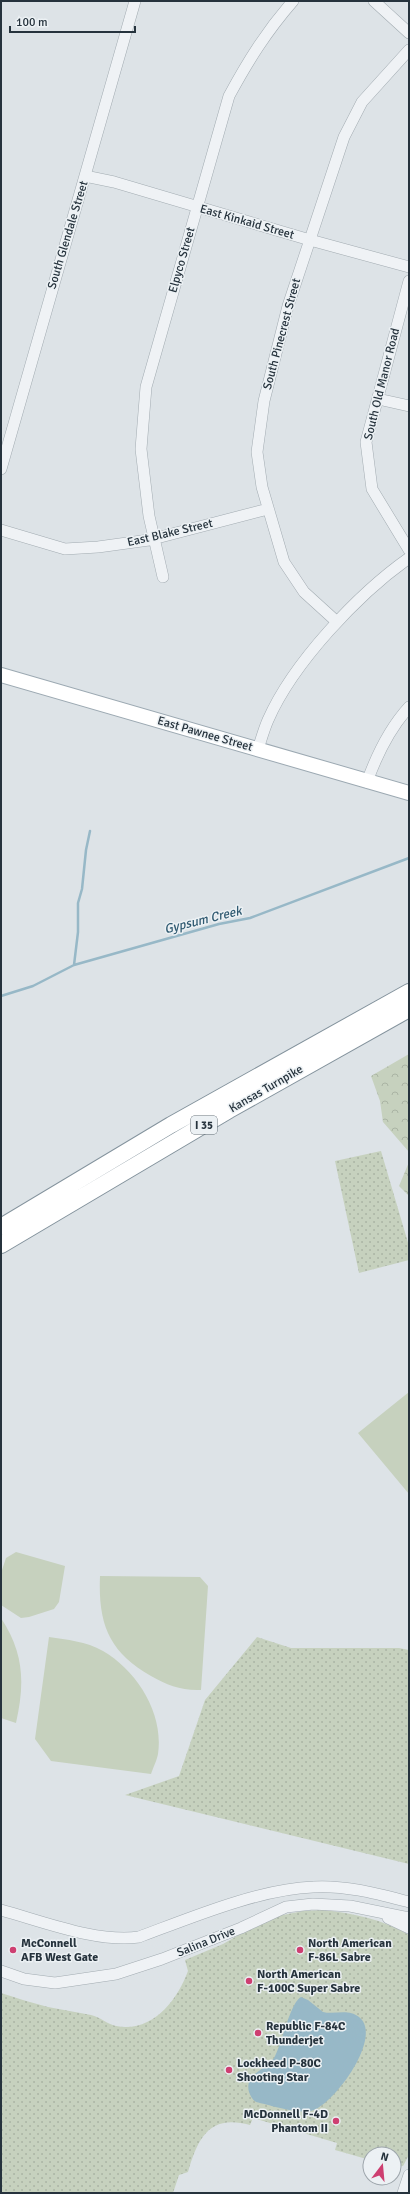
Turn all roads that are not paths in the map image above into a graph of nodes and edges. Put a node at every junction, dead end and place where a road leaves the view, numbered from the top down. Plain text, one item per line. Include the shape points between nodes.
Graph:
1 (135, 1) edge
2 (293, 1) edge
3 (374, 1) edge
4 (409, 33) edge
5 (409, 50) edge
6 (85, 176) junction
7 (197, 207) junction
8 (310, 240) junction
9 (409, 267) edge
10 (409, 281) edge
11 (378, 399) junction
12 (409, 406) edge
13 (1, 469) edge
14 (268, 509) junction
15 (1, 530) edge
16 (155, 538) junction
17 (409, 550) edge
18 (409, 558) edge
19 (163, 577) dead end
20 (337, 622) junction
21 (2, 677) edge
22 (409, 707) edge
23 (258, 749) junction
24 (367, 782) junction
25 (409, 793) edge
26 (409, 992) edge
27 (409, 1009) edge
28 (1, 1227) edge
29 (1, 1244) edge
30 (409, 1902) edge
31 (368, 1909) junction
32 (1, 1910) edge
33 (409, 1918) edge
34 (409, 1928) edge
35 (1, 1971) edge
36 (409, 2175) edge
37 (403, 2193) edge

1 - 6 street, South Glendale Street
2 - 7 street, Elpyco Street via 250,56 229,96
3 - 4 street
5 - 8 street, South Pinecrest Street via 359,108 344,137
6 - 7 street, East Kinkaid Street
6 - 13 street, South Glendale Street
7 - 8 street, East Kinkaid Street
7 - 16 street, Elpyco Street via 146,387 141,449 149,516
8 - 9 street, East Kinkaid Street
8 - 14 street, South Pinecrest Street via 288,306 264,401 257,452
10 - 11 street, South Old Manor Road
11 - 12 street
11 - 17 street, South Old Manor Road via 366,442 372,489
14 - 16 street, East Blake Street
14 - 20 street, South Pinecrest Street via 284,562 304,592
15 - 16 street, East Blake Street via 65,549 98,547
16 - 19 street, Elpyco Street
18 - 20 street via 385,575
20 - 23 street via 286,685 268,720
21 - 23 main road, East Pawnee Street
22 - 24 street via 396,721 376,756
23 - 24 main road, East Pawnee Street
24 - 25 main road, East Pawnee Street
26 - 28 highway, Kansas Turnpike / I 35 via 178,1122
27 - 29 highway, Kansas Turnpike / I 35 via 229,1110
30 - 32 street, Salina Drive via 349,1888 314,1886 290,1889 264,1894 139,1937 124,1939 85,1933
31 - 33 street, Salina Drive
31 - 34 street
31 - 35 street, Salina Drive via 313,1904 286,1907 162,1959 96,1978 56,1983 24,1979
36 - 37 street

